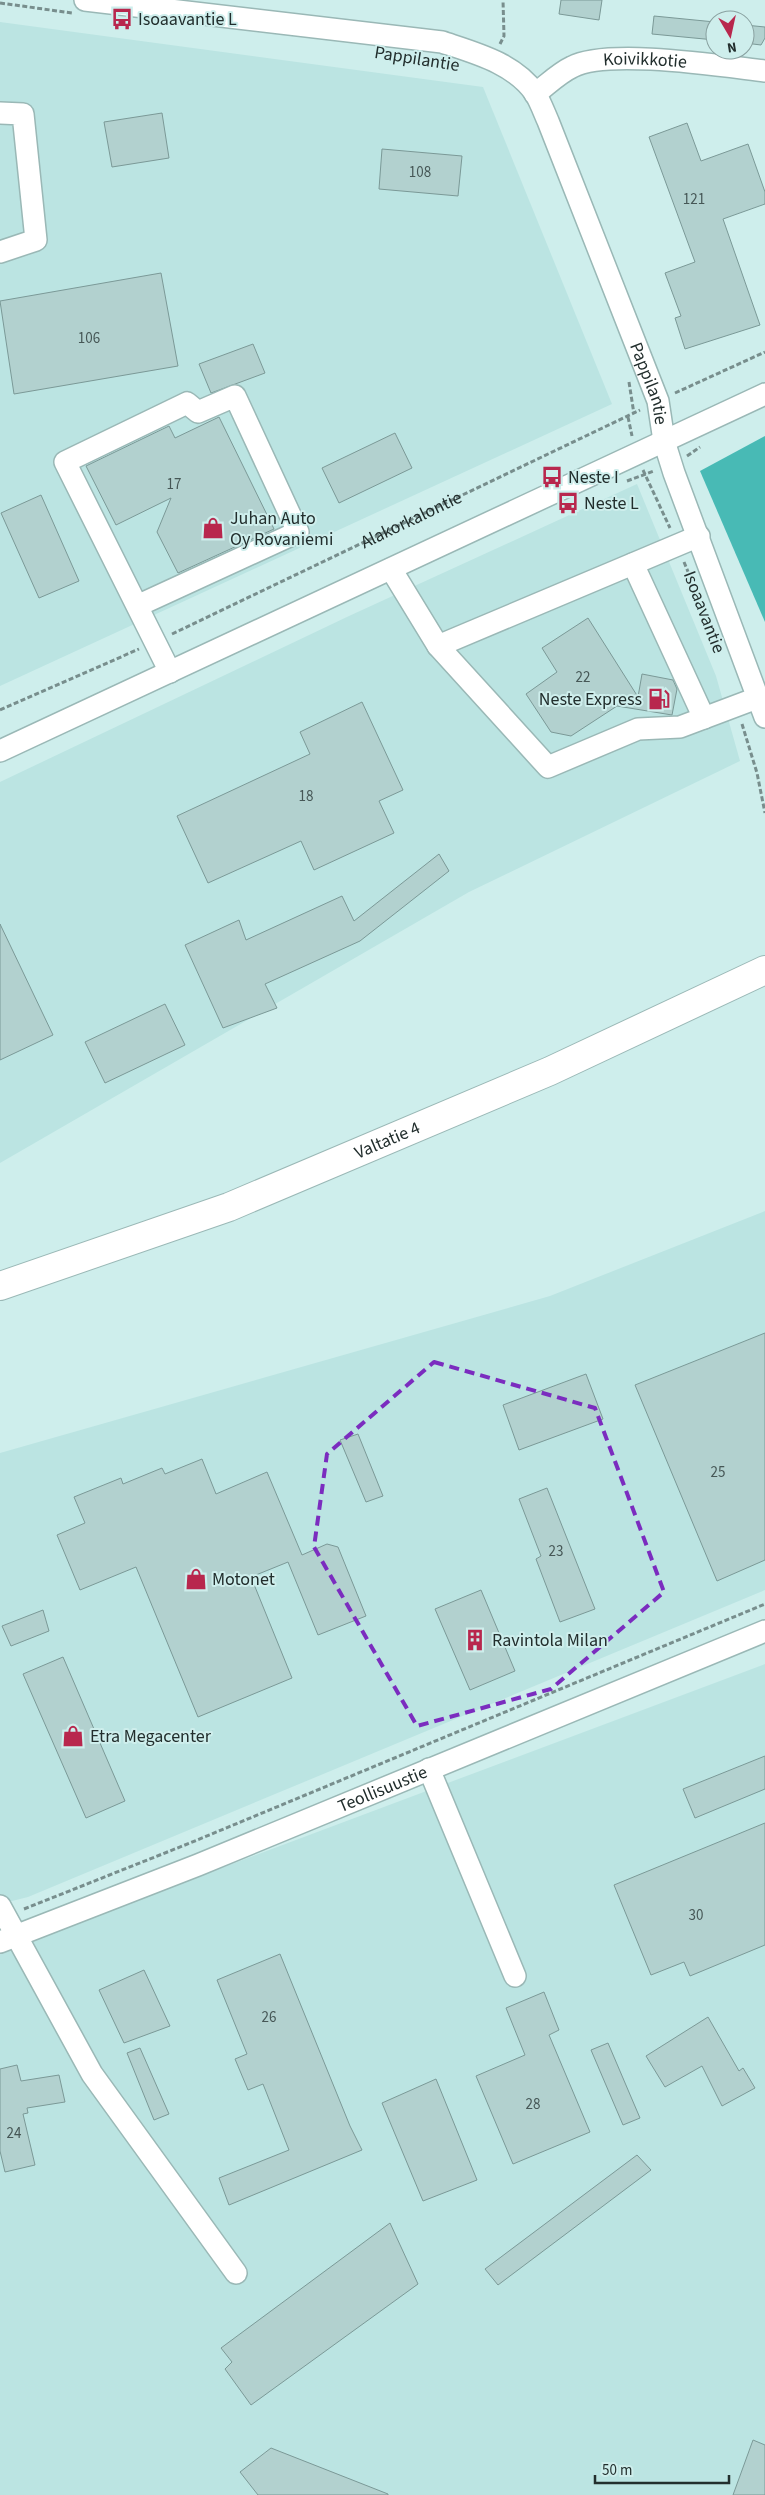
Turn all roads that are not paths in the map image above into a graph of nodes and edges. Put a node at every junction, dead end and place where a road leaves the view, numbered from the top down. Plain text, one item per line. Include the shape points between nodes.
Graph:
1 (80, 7) edge
2 (765, 71) edge
3 (535, 94) junction
4 (0, 113) edge
5 (0, 252) edge
6 (765, 394) edge
7 (664, 441) junction
8 (699, 536) junction
9 (633, 564) junction
10 (390, 569) junction
11 (137, 606) junction
12 (438, 646) junction
13 (170, 672) junction
14 (761, 708) edge
15 (704, 718) junction
16 (0, 750) edge
17 (765, 970) edge
18 (0, 1286) edge
19 (765, 1631) edge
20 (429, 1769) junction
21 (2, 1911) edge
22 (8, 1940) edge
23 (515, 1976) dead end
24 (236, 2273) dead end

1 - 3 street, Pappilantie via 442,42 493,61 520,76
2 - 3 street, Koivikkotie via 647,59 605,59 573,66
3 - 7 street, Pappilantie via 658,401
4 - 5 street via 23,114 36,240
6 - 7 street, Alakorkalontie
7 - 8 street, Isoaavantie
7 - 10 street, Alakorkalontie
8 - 9 street
8 - 14 street, Isoaavantie
9 - 12 street
9 - 15 street
10 - 12 street
10 - 13 street, Alakorkalontie
11 - 11 street via 65,462 187,403 198,412 235,396 298,532
11 - 13 street
12 - 15 street via 548,767 638,729 680,727
13 - 16 street, Alakorkalontie
14 - 15 street via 737,706
17 - 18 highway, Valtatie 4 via 550,1071 229,1207
19 - 20 street, Teollisuustie
20 - 22 street, Teollisuustie
20 - 23 street
21 - 22 street
22 - 24 street via 92,2074

